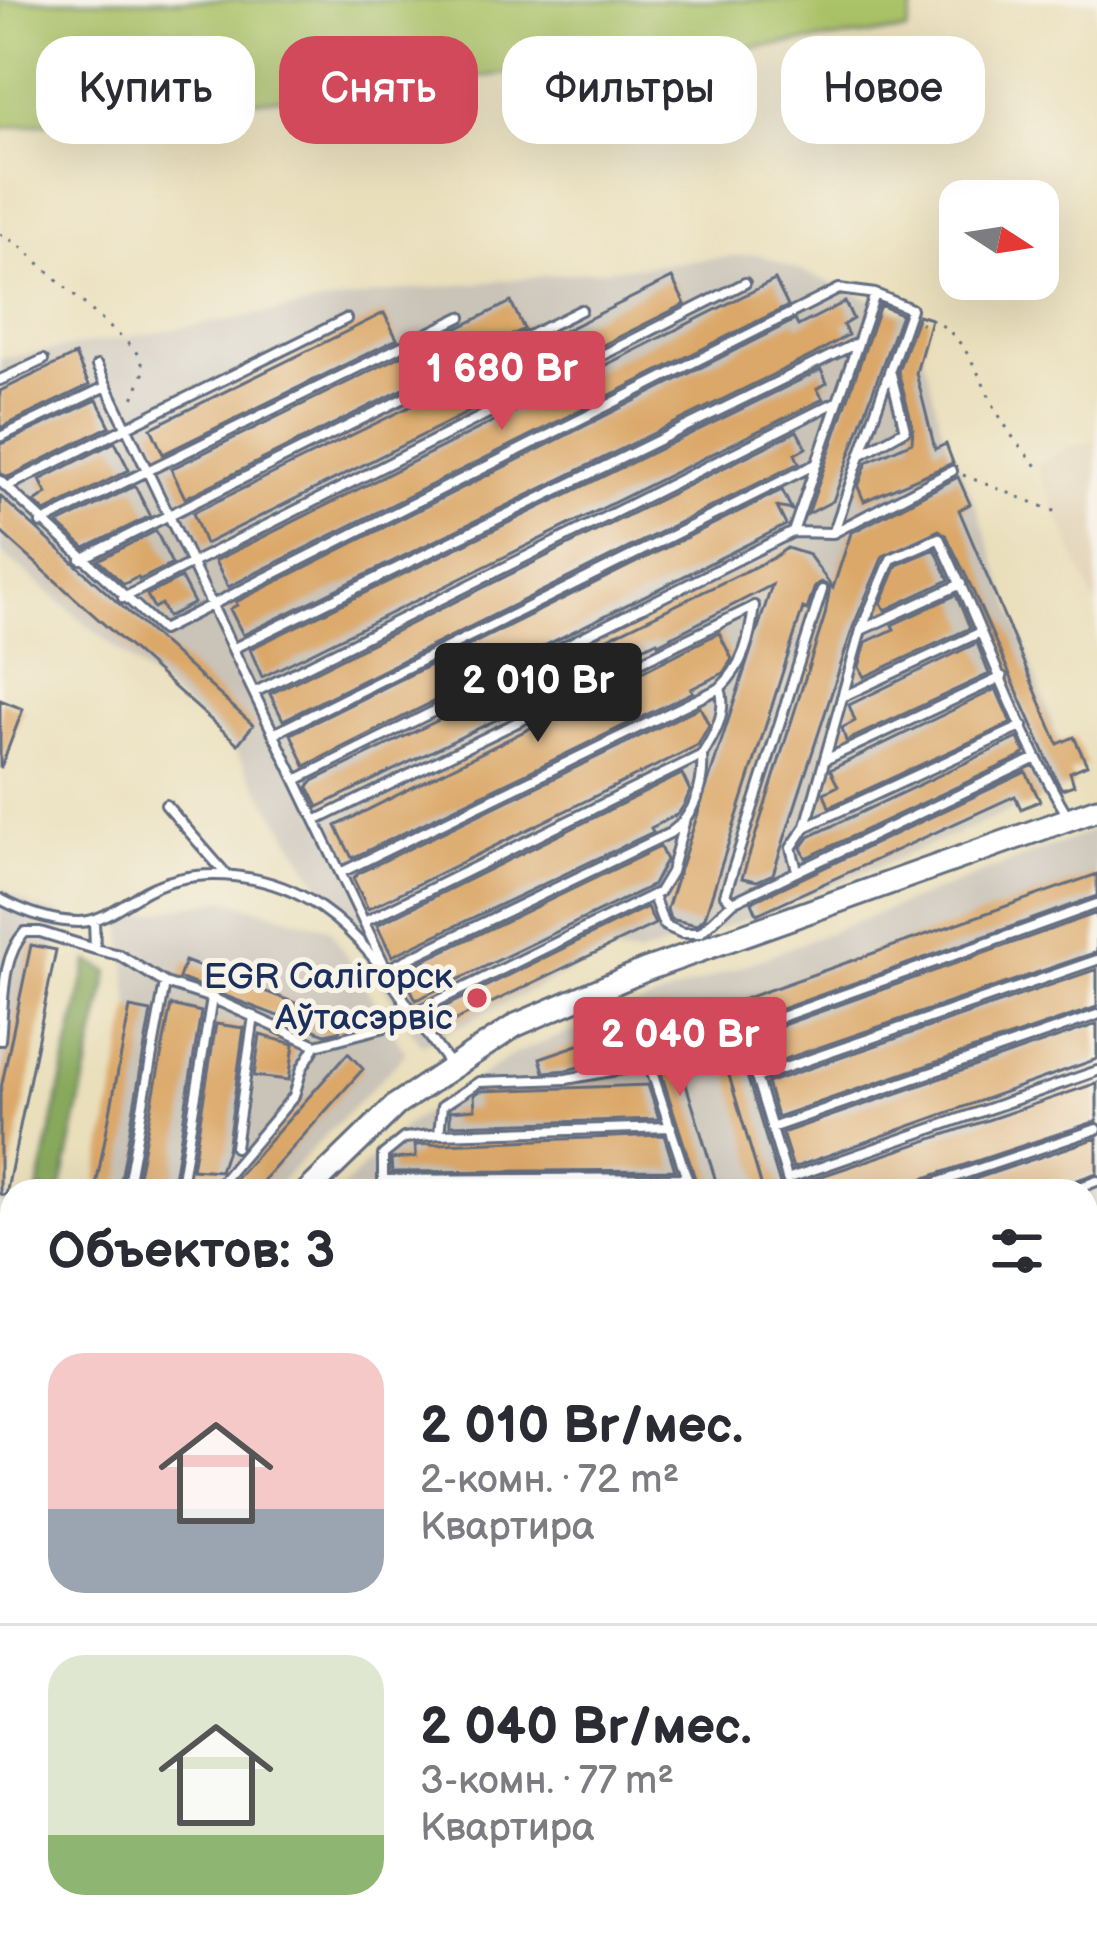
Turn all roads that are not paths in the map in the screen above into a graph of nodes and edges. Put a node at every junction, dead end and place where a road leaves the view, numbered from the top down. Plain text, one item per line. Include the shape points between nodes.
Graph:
1 (745, 283) dead end
2 (875, 294) junction
3 (581, 310) dead end
4 (461, 317) dead end
5 (346, 320) dead end
6 (857, 343) junction
7 (43, 359) dead end
8 (97, 366) dead end
9 (891, 372) junction
10 (0, 380) edge
11 (107, 386) junction
12 (835, 402) junction
13 (128, 430) junction
14 (0, 436) edge
15 (860, 455) junction
16 (814, 465) junction
17 (952, 471) road end
18 (149, 472) junction
19 (3, 484) edge
20 (170, 515) junction
21 (41, 523) junction
22 (793, 532) junction
23 (833, 532) junction
24 (80, 559) junction
25 (192, 560) junction
26 (961, 584) junction
27 (822, 590) dead end
28 (123, 598) junction
29 (211, 602) junction
30 (861, 630) junction
31 (981, 632) junction
32 (234, 648) junction
33 (1002, 677) junction
34 (720, 688) junction
35 (255, 692) junction
36 (842, 697) junction
37 (1023, 726) junction
38 (275, 733) junction
39 (702, 755) junction
40 (828, 758) junction
41 (1034, 759) junction
42 (298, 779) junction
43 (166, 805) dead end
44 (1097, 809) edge
45 (1070, 819) junction
46 (317, 820) junction
47 (684, 824) junction
48 (806, 826) junction
49 (797, 870) junction
50 (342, 872) junction
51 (225, 873) junction
52 (652, 896) junction
53 (0, 898) edge
54 (733, 902) junction
55 (1097, 904) edge
56 (94, 920) junction
57 (366, 921) junction
58 (95, 949) junction
59 (1097, 960) edge
60 (4, 963) edge
61 (389, 968) junction
62 (165, 983) junction
63 (395, 987) junction
64 (212, 998) junction
65 (2, 1004) edge
66 (413, 1013) junction
67 (633, 1014) dead end
68 (1097, 1015) edge
69 (254, 1016) junction
70 (0, 1040) edge
71 (316, 1046) junction
72 (651, 1064) junction
73 (452, 1066) junction
74 (1097, 1071) edge
75 (756, 1078) junction
76 (671, 1127) junction
77 (771, 1128) junction
78 (1097, 1129) edge
79 (439, 1134) junction
80 (235, 1147) dead end
81 (687, 1178) joint
82 (129, 1179) edge
83 (182, 1179) edge
84 (224, 1179) edge
85 (320, 1179) edge
86 (383, 1179) edge
87 (535, 1179) edge
88 (787, 1179) joint
89 (949, 1179) edge

1 - 25 lane
2 - 6 lane
2 - 9 lane via 911,308
2 - 29 lane via 839,289
3 - 20 lane
4 - 18 lane
5 - 13 lane
6 - 12 lane
6 - 32 lane
7 - 10 lane
8 - 11 lane
9 - 15 lane
9 - 15 lane via 904,430
11 - 13 lane
11 - 14 lane
12 - 16 lane
12 - 35 lane
13 - 18 lane
13 - 19 lane
15 - 23 lane
16 - 22 lane
16 - 38 lane
17 - 23 lane
18 - 20 lane
18 - 21 lane
19 - 21 lane
20 - 24 lane
20 - 25 lane
21 - 24 lane
22 - 23 lane
22 - 42 lane
24 - 28 lane
25 - 28 lane
25 - 29 lane
26 - 30 lane
26 - 30 lane via 939,538 891,560
26 - 31 lane
27 - 54 lane via 725,895
28 - 29 lane via 162,630
29 - 32 lane
30 - 36 lane
31 - 33 lane
31 - 36 lane
32 - 35 lane
33 - 37 lane
33 - 40 lane
34 - 39 lane via 717,731
34 - 46 lane via 735,674 754,606
34 - 50 lane
35 - 38 lane
36 - 40 lane
37 - 41 lane
37 - 48 lane
38 - 42 lane
39 - 47 lane via 704,777
39 - 57 lane
40 - 48 lane
41 - 45 lane
41 - 49 lane
42 - 46 lane
43 - 51 lane
44 - 45 main road
45 - 73 main road via 645,970 516,1025
46 - 50 lane
47 - 52 lane via 671,872
47 - 61 lane
48 - 49 lane via 791,848
49 - 54 lane
50 - 57 lane
51 - 56 lane via 152,887
51 - 63 lane via 280,885 322,908 370,951
52 - 54 lane via 664,925 682,933 700,933
52 - 66 lane
53 - 56 lane via 25,912
55 - 75 lane via 742,1031
56 - 58 lane
57 - 61 lane
58 - 60 lane via 25,932
58 - 62 lane
59 - 75 lane
60 - 65 lane
61 - 63 lane
62 - 64 lane
62 - 82 lane
63 - 66 lane
64 - 69 lane
64 - 83 lane
65 - 70 lane
66 - 71 lane
66 - 73 lane
67 - 72 lane
68 - 77 lane
69 - 71 lane
69 - 80 lane
71 - 84 lane via 294,1096
72 - 76 lane
72 - 79 lane via 566,1079 479,1082 442,1106
73 - 85 main road via 396,1105
74 - 88 lane
75 - 77 lane
76 - 79 lane
76 - 81 lane
77 - 88 lane
78 - 89 lane
79 - 86 lane via 404,1138 383,1155
81 - 87 lane

